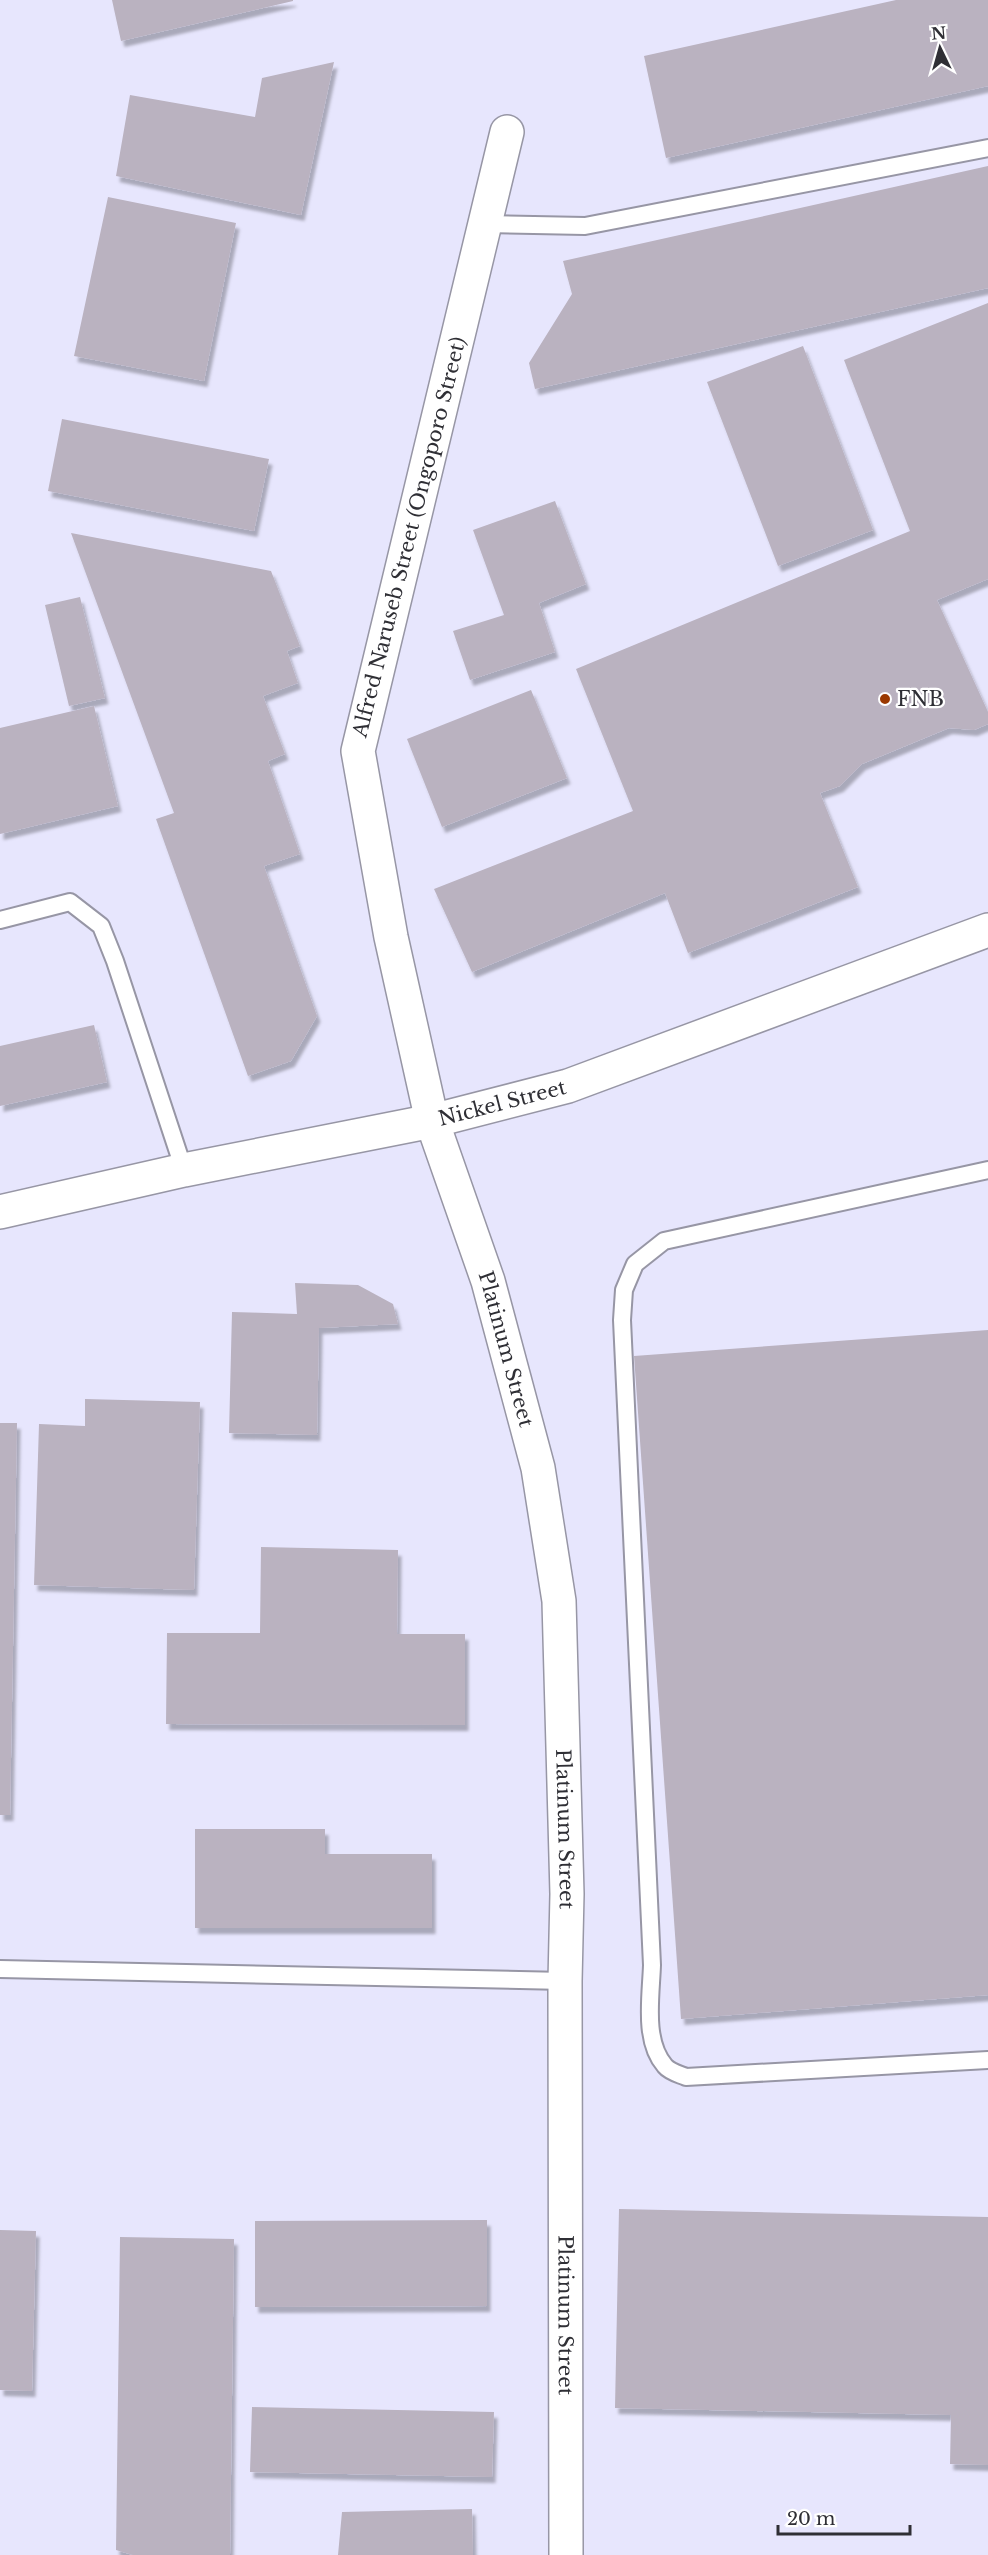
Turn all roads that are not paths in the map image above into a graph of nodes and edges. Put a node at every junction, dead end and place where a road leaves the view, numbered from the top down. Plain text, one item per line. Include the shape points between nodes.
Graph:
1 (507, 132) dead end
2 (988, 148) edge
3 (485, 224) junction
4 (0, 920) edge
5 (988, 930) edge
6 (432, 1121) junction
7 (184, 1170) junction
8 (988, 1170) edge
9 (0, 1212) edge
10 (0, 1969) edge
11 (565, 1981) junction
12 (988, 2060) edge
13 (566, 2555) edge

1 - 3 street, Alfred Naruseb Street (Ongoporo Street)
2 - 3 lane via 585,226
3 - 6 street, Alfred Naruseb Street (Ongoporo Street) via 358,751 391,937
4 - 7 lane via 70,902 101,926
5 - 6 street, Nickel Street via 568,1086
6 - 7 street, Nickel Street
6 - 11 street, Platinum Street via 488,1281 538,1468 559,1601 567,1894
7 - 9 street, Nickel Street
8 - 12 lane via 664,1241 635,1264 624,1290 622,1320 654,2049 666,2068 686,2077
10 - 11 lane
11 - 13 street, Platinum Street

